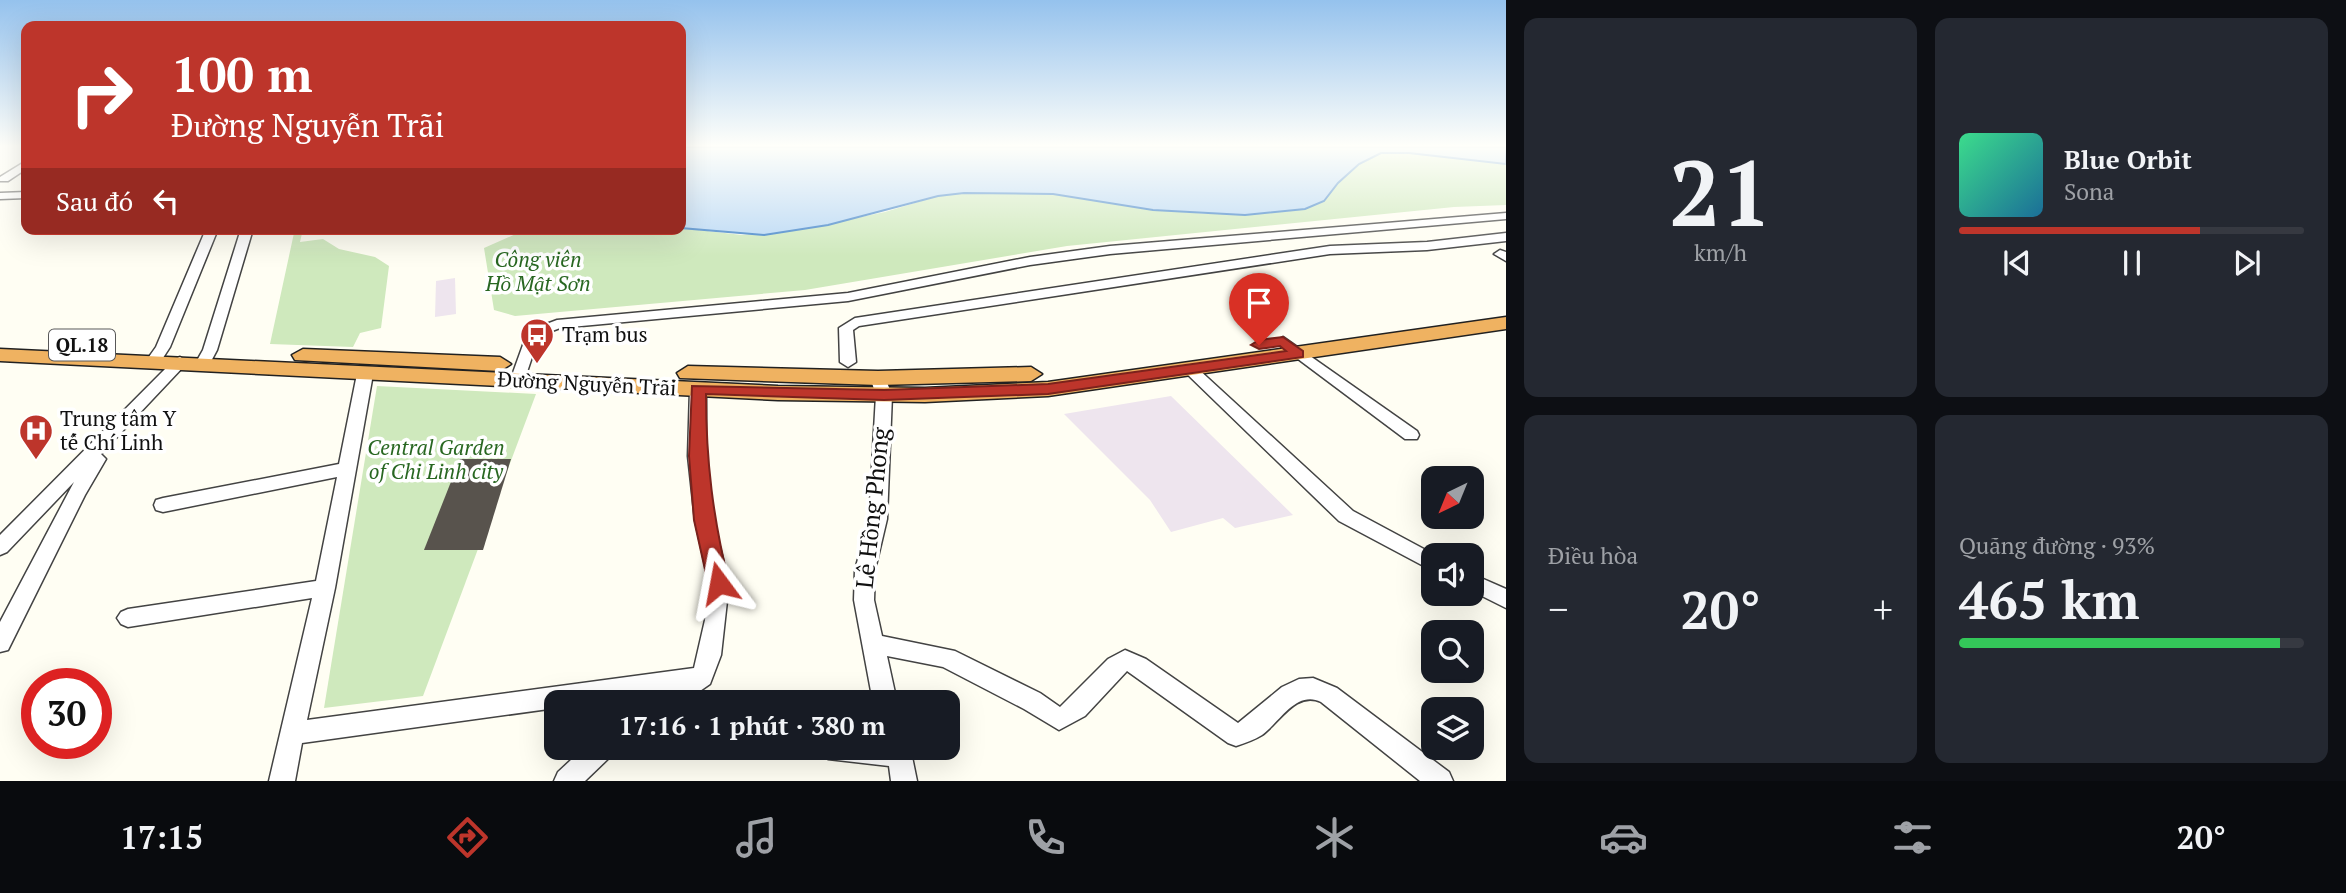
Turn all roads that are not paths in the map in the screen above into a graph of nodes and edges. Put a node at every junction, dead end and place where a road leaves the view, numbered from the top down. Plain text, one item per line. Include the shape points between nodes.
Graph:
1 (21, 195) edge
2 (0, 196) edge
3 (1506, 216) edge
4 (1432, 221) junction
5 (210, 235) edge
6 (245, 235) edge
7 (1506, 237) edge
8 (1469, 240) junction
9 (1506, 309) edge
10 (1506, 324) edge
11 (0, 342) edge
12 (1290, 348) junction
13 (0, 355) edge
14 (166, 357) junction
15 (206, 357) junction
16 (848, 362) dead end
17 (1191, 370) junction
18 (520, 373) junction
19 (365, 374) junction
20 (881, 387) junction
21 (698, 389) junction
22 (1411, 435) dead end
23 (111, 436) junction
24 (345, 469) junction
25 (163, 505) dead end
26 (0, 547) edge
27 (1421, 557) edge
28 (326, 588) junction
29 (1484, 588) edge
30 (1506, 599) edge
31 (128, 618) dead end
32 (0, 643) edge
33 (873, 644) junction
34 (702, 677) junction
35 (681, 690) edge
36 (883, 690) edge
37 (295, 733) junction
38 (589, 760) edge
39 (900, 760) edge
40 (282, 781) edge
41 (567, 781) edge
42 (904, 781) edge
43 (1440, 781) edge

1 - 2 street
3 - 4 street
4 - 8 street
4 - 18 street via 1110,250 848,297 556,324 533,334
5 - 14 street
6 - 15 street
7 - 8 street
8 - 16 street via 1330,250 852,322 846,328
9 - 12 highway, Đường Nguyễn Trãi / QL.18
10 - 12 highway, Đường Nguyễn Trãi / QL.18
11 - 14 highway, Đường Nguyễn Trãi / QL.18
12 - 17 highway, Đường Nguyễn Trãi / QL.18
12 - 20 highway, Đường Nguyễn Trãi / QL.18
12 - 22 street
13 - 14 highway, Đường Nguyễn Trãi / QL.18
14 - 15 highway, Đường Nguyễn Trãi / QL.18
14 - 23 street
15 - 18 highway, Đường Nguyễn Trãi / QL.18
15 - 19 highway, Đường Nguyễn Trãi / QL.18
17 - 20 highway, Đường Nguyễn Trãi / QL.18 via 1048,389
17 - 27 street via 1346,516
18 - 19 highway, Đường Nguyễn Trãi / QL.18
18 - 20 highway, Đường Nguyễn Trãi / QL.18
18 - 21 highway, Đường Nguyễn Trãi / QL.18
19 - 24 street
20 - 21 highway, Đường Nguyễn Trãi / QL.18
20 - 33 street, Lê Hồng Phong via 878,519 865,570 864,600
21 - 34 street via 697,456 704,520 719,583 710,655
23 - 26 street
23 - 32 street
24 - 25 street
24 - 28 street
28 - 31 street
28 - 37 street
29 - 30 street
33 - 36 street, Lê Hồng Phong
33 - 43 street via 947,658 1059,719 1071,715 1110,669 1125,660 1236,735 1248,733 1296,690 1309,688 1329,695
34 - 35 street
34 - 37 street
37 - 40 street
38 - 41 street
39 - 42 street

